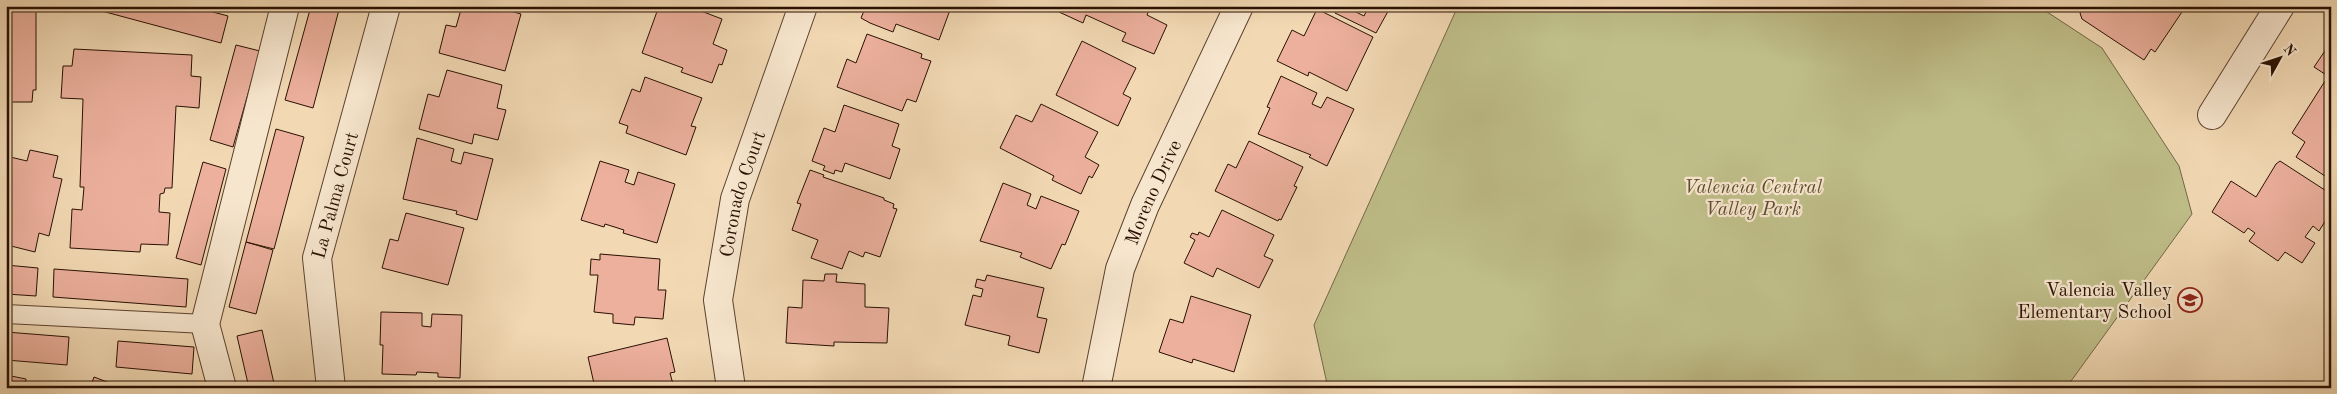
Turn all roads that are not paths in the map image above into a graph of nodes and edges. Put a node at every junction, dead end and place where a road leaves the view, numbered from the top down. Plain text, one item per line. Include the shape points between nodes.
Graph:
1 (386, 6) edge
2 (803, 6) edge
3 (1239, 6) edge
4 (2280, 6) edge
5 (282, 7) edge
6 (2212, 115) dead end
7 (6, 314) edge
8 (205, 324) junction
9 (222, 388) edge
10 (331, 388) edge
11 (731, 388) edge
12 (1096, 388) edge

1 - 10 street, La Palma Court via 317,258
2 - 11 street, Coronado Court via 735,199 718,300
3 - 12 street, Moreno Drive via 1145,205 1120,269
4 - 6 street
5 - 8 street
7 - 8 lane
8 - 9 street

